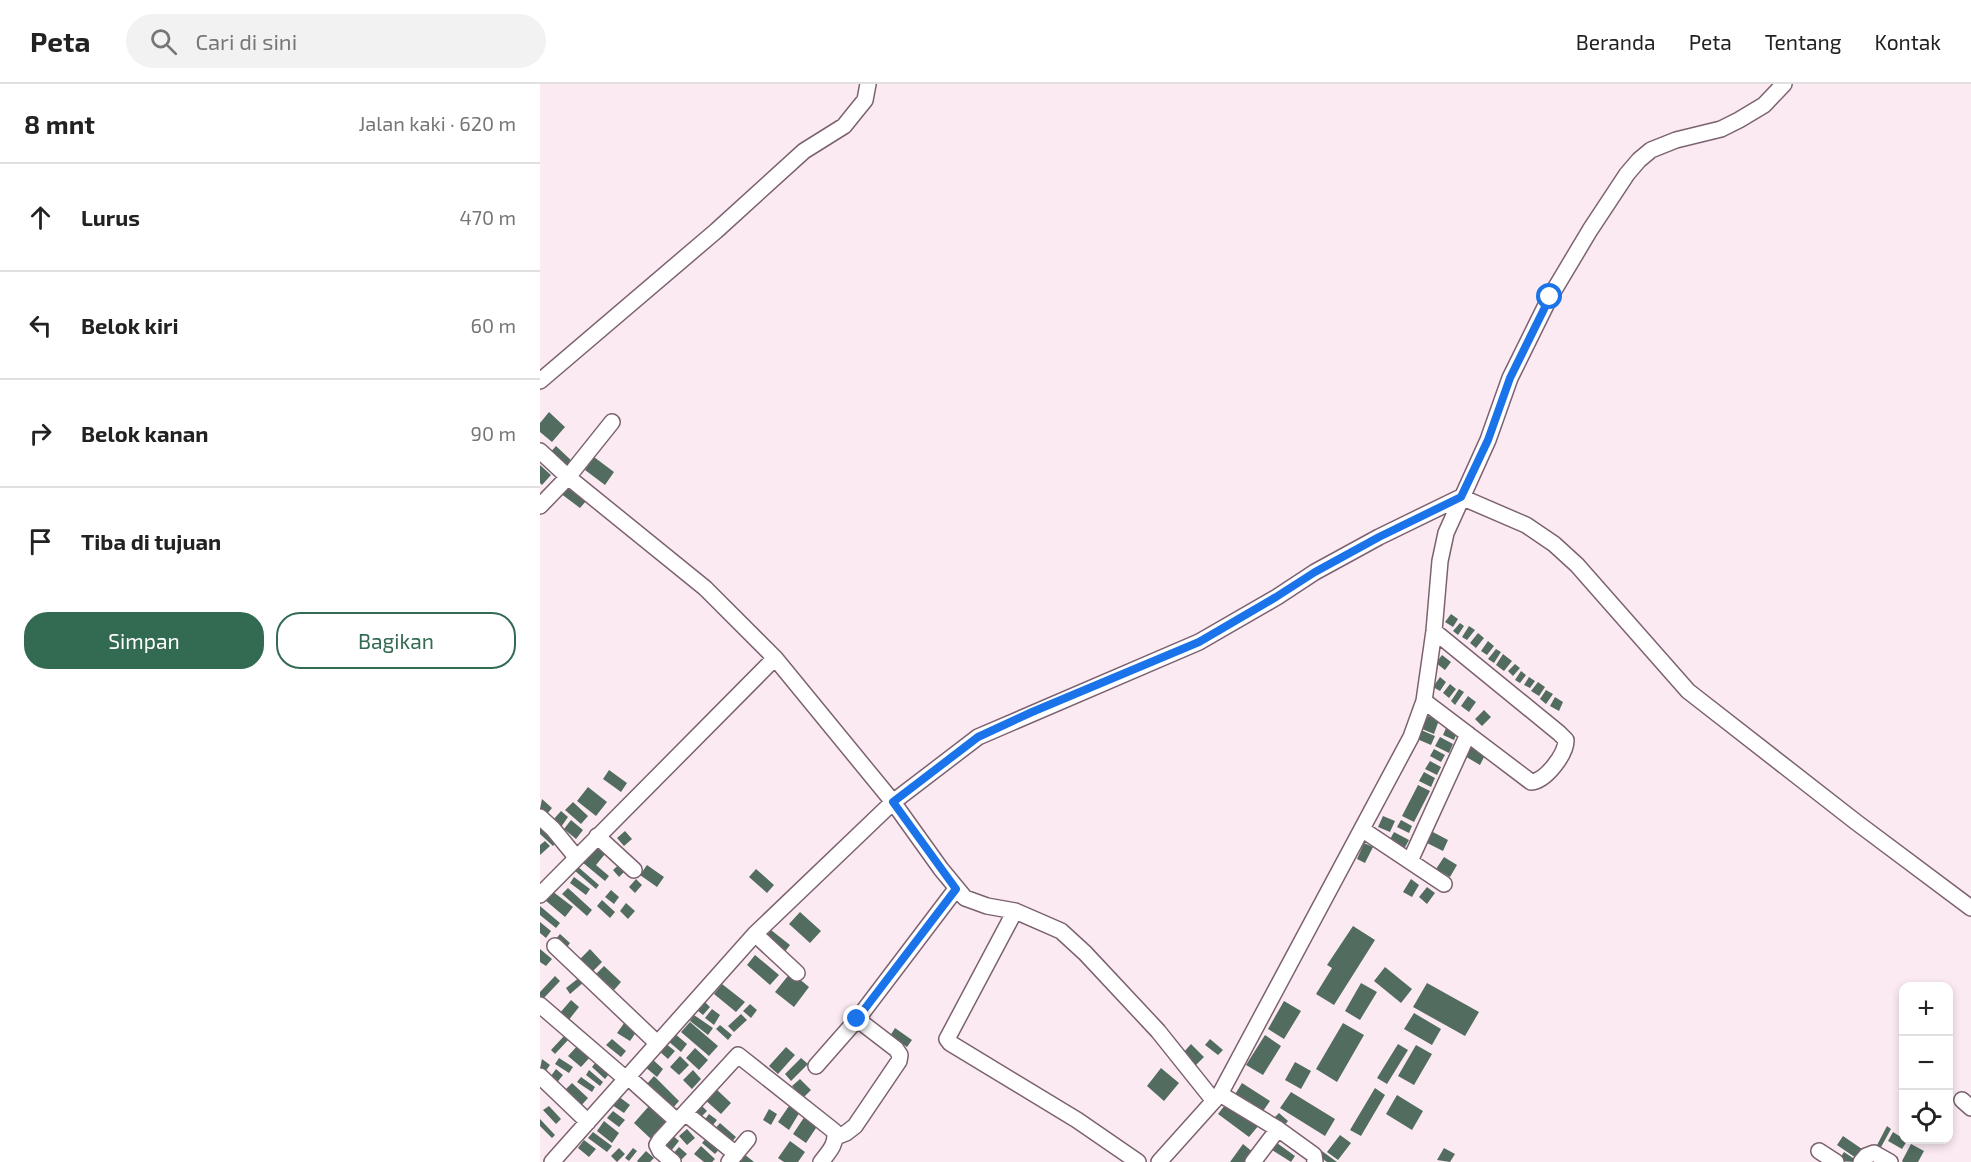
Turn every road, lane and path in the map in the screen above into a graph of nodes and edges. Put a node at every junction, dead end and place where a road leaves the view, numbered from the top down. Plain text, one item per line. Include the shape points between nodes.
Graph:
1 (868, 84) edge
2 (1784, 84) edge
3 (540, 381) edge
4 (612, 422) dead end
5 (540, 451) edge
6 (568, 477) junction
7 (1461, 497) junction
8 (540, 506) edge
9 (1434, 631) junction
10 (775, 658) junction
11 (1424, 701) junction
12 (1468, 734) junction
13 (893, 802) junction
14 (540, 818) edge
15 (1363, 830) junction
16 (597, 836) junction
17 (576, 857) junction
18 (1410, 861) junction
19 (634, 870) dead end
20 (1444, 884) dead end
21 (956, 889) junction
22 (540, 895) edge
23 (1971, 908) edge
24 (1015, 911) junction
25 (755, 934) junction
26 (555, 946) dead end
27 (797, 973) dead end
28 (540, 1005) edge
29 (857, 1019) junction
30 (657, 1043) junction
31 (816, 1066) dead end
32 (540, 1076) edge
33 (627, 1078) junction
34 (1217, 1098) junction
35 (681, 1117) junction
36 (588, 1122) junction
37 (1278, 1129) junction
38 (836, 1137) junction
39 (748, 1139) dead end
40 (1819, 1151) dead end
41 (733, 1158) edge
42 (552, 1162) edge
43 (673, 1162) edge
44 (821, 1162) edge
45 (1138, 1162) edge
46 (1159, 1162) edge
47 (1253, 1162) edge
48 (1315, 1162) edge
49 (1836, 1162) edge
50 (1861, 1162) edge
51 (1890, 1162) edge

1 - 3 street via 865,100 844,126 804,151
2 - 7 street via 1755,111 1721,129 1651,150 1626,174 1550,297 1510,378 1488,440
4 - 6 street
5 - 6 street
6 - 8 street
6 - 10 street via 705,588
7 - 9 street via 1446,533 1440,561
7 - 13 street via 1324,567 1199,642 978,737
7 - 23 street via 1526,525 1554,544 1688,691
9 - 11 street
9 - 12 street via 1559,733 1567,745 1544,776 1531,782
10 - 13 street
10 - 16 street
11 - 12 street
11 - 15 street via 1411,736
12 - 18 street
13 - 21 street
13 - 25 street
14 - 17 street
15 - 18 street
15 - 34 street
16 - 17 street
16 - 19 street
17 - 22 street
18 - 20 street
21 - 24 street via 965,898
21 - 29 street
24 - 34 street via 1061,931 1085,953
24 - 45 street via 947,1039
25 - 27 street
25 - 30 street
26 - 30 street
28 - 33 street
29 - 31 street
29 - 38 street via 896,1049 899,1061 855,1126
30 - 33 street
32 - 36 street
33 - 35 street
33 - 36 street
34 - 37 street
34 - 46 street
35 - 38 street via 738,1055 834,1131
35 - 41 street
35 - 43 street via 657,1145
36 - 42 street
37 - 47 street
37 - 48 street via 1314,1155
38 - 44 street
39 - 41 street
40 - 49 street
50 - 51 street via 1874,1153

